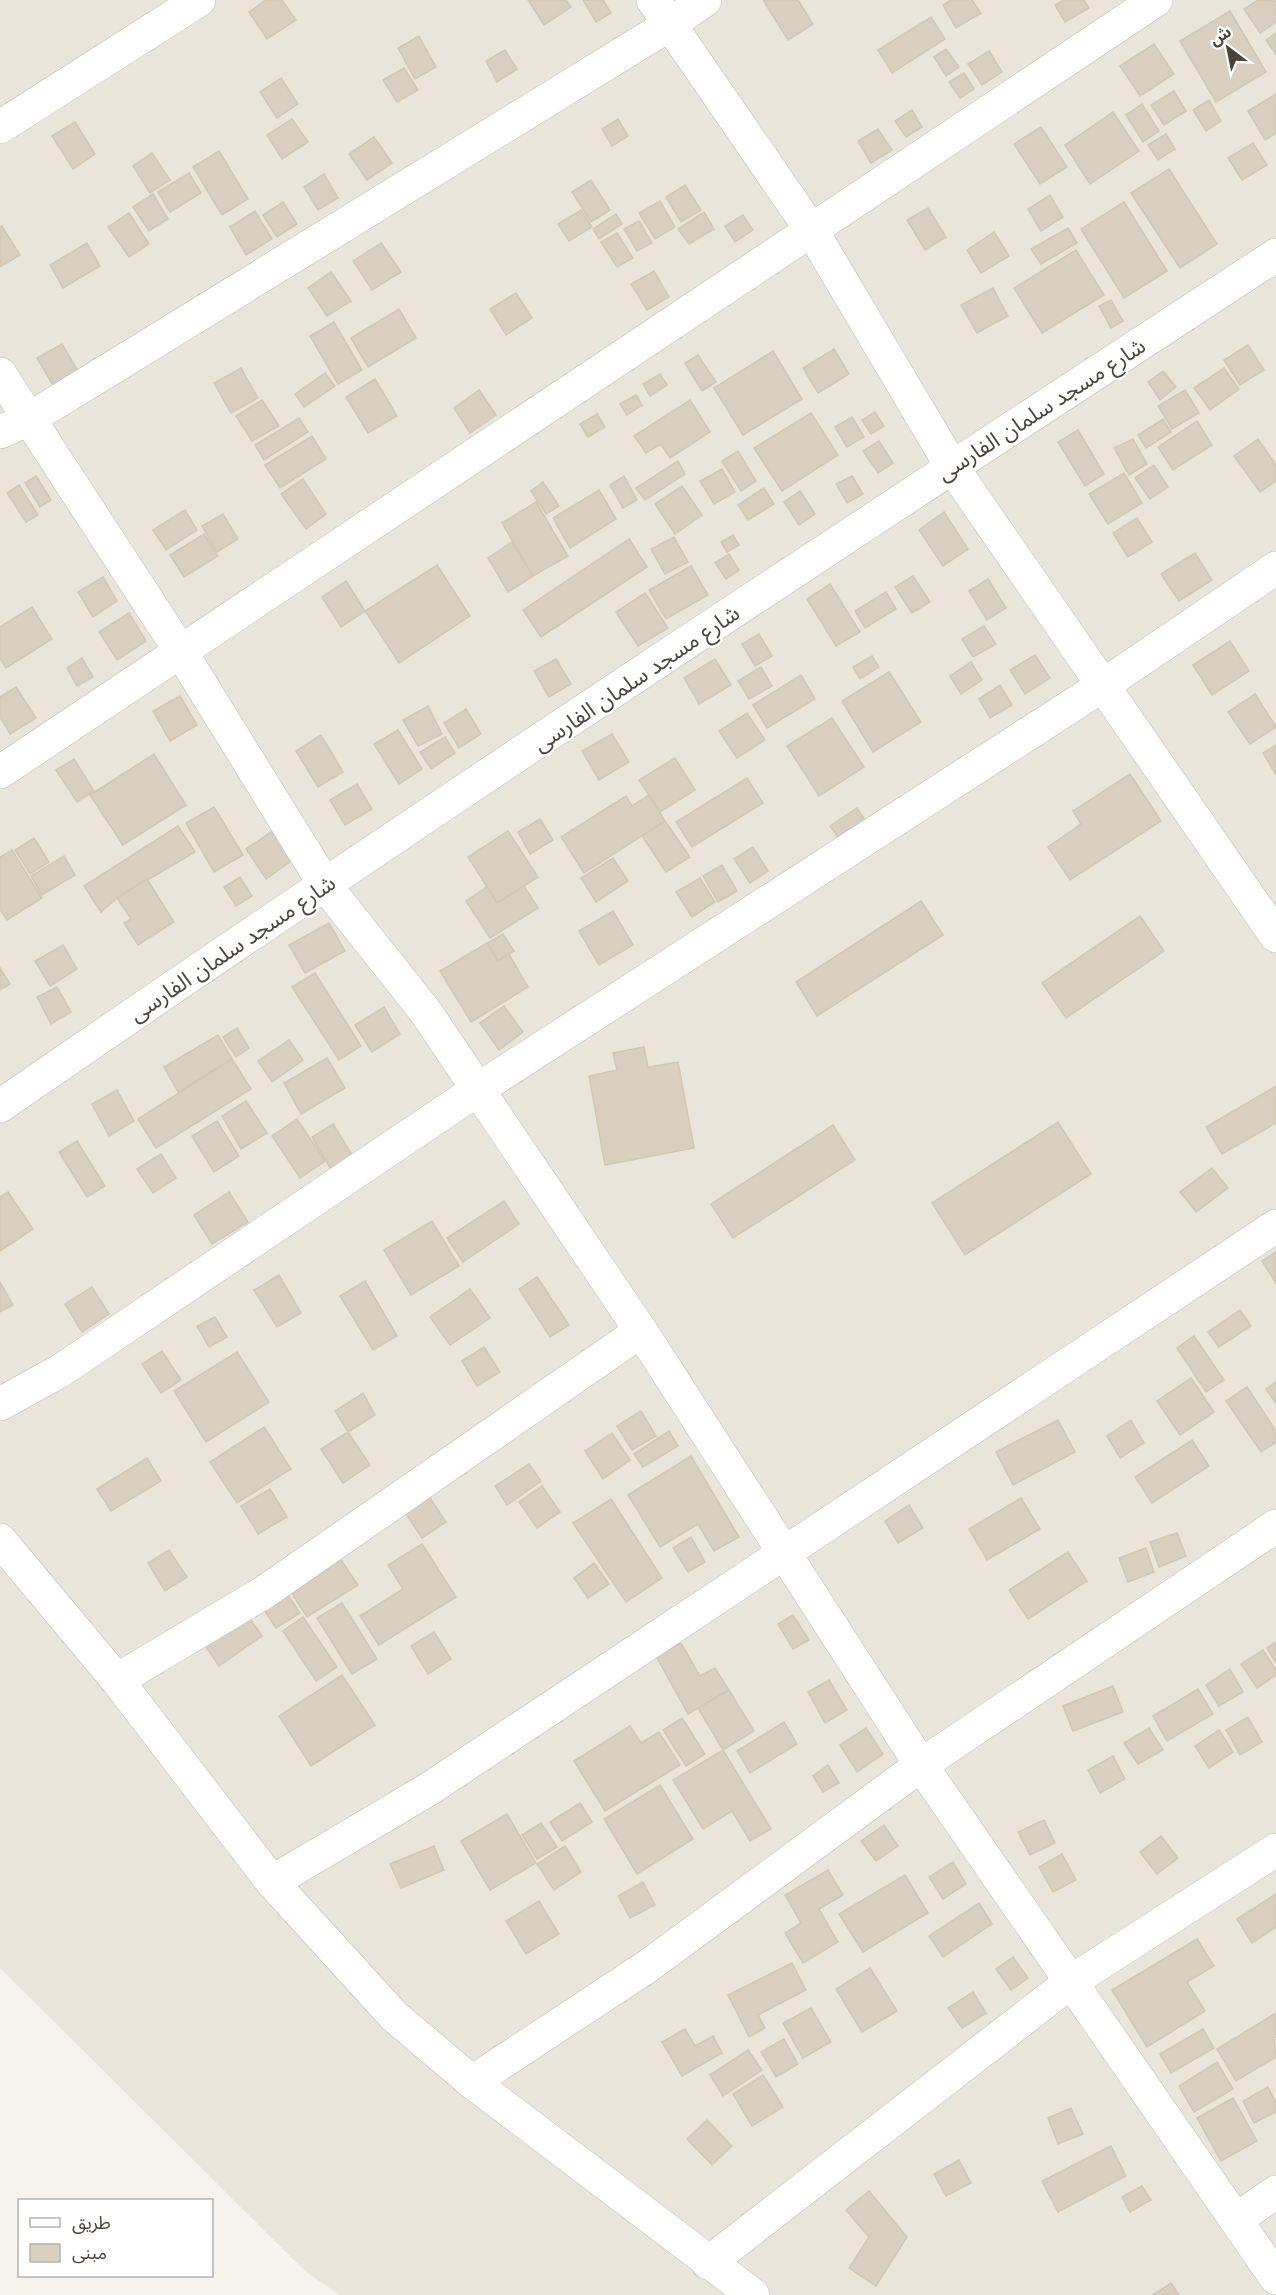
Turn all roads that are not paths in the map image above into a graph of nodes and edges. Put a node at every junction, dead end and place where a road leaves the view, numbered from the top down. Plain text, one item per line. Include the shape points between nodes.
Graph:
1 (198, 0) edge
2 (705, 0) edge
3 (1156, 0) edge
4 (661, 13) edge
5 (0, 127) edge
6 (812, 231) junction
7 (1276, 255) edge
8 (0, 374) edge
9 (15, 425) edge
10 (952, 467) junction
11 (1276, 568) edge
12 (181, 652) junction
13 (1102, 686) junction
14 (0, 772) edge
15 (325, 885) junction
16 (1266, 899) edge
17 (1276, 936) edge
18 (477, 1090) junction
19 (0, 1106) edge
20 (1276, 1226) edge
21 (641, 1331) junction
22 (0, 1404) edge
23 (1276, 1526) edge
24 (0, 1540) edge
25 (785, 1552) junction
26 (117, 1680) junction
27 (921, 1765) junction
28 (1276, 1850) edge
29 (272, 1882) junction
30 (1072, 1981) junction
31 (472, 2082) junction
32 (1276, 2192) edge
33 (1237, 2219) junction
34 (708, 2263) junction
35 (1276, 2278) edge
36 (753, 2295) edge

1 - 5 street
2 - 4 street
3 - 6 street
4 - 6 street
4 - 9 street
6 - 10 street
6 - 12 street
7 - 10 street, شارع مسجد سلمان الفارسى
8 - 9 street
9 - 12 street
10 - 13 street
10 - 15 street, شارع مسجد سلمان الفارسى
11 - 13 street
12 - 14 street
12 - 15 street
13 - 16 street
13 - 18 street
15 - 18 street via 425,1011
15 - 19 street, شارع مسجد سلمان الفارسى
16 - 17 street
18 - 21 street
18 - 22 street via 60,1371
20 - 25 street
21 - 25 street
21 - 26 street via 263,1593
23 - 27 street
24 - 26 street
25 - 27 street
25 - 29 street via 429,1789
26 - 29 street
27 - 30 street
27 - 31 street via 648,1966
28 - 30 street
29 - 31 street via 394,2016
30 - 33 street
30 - 34 street
31 - 34 street
32 - 33 street
33 - 35 street
34 - 36 street

